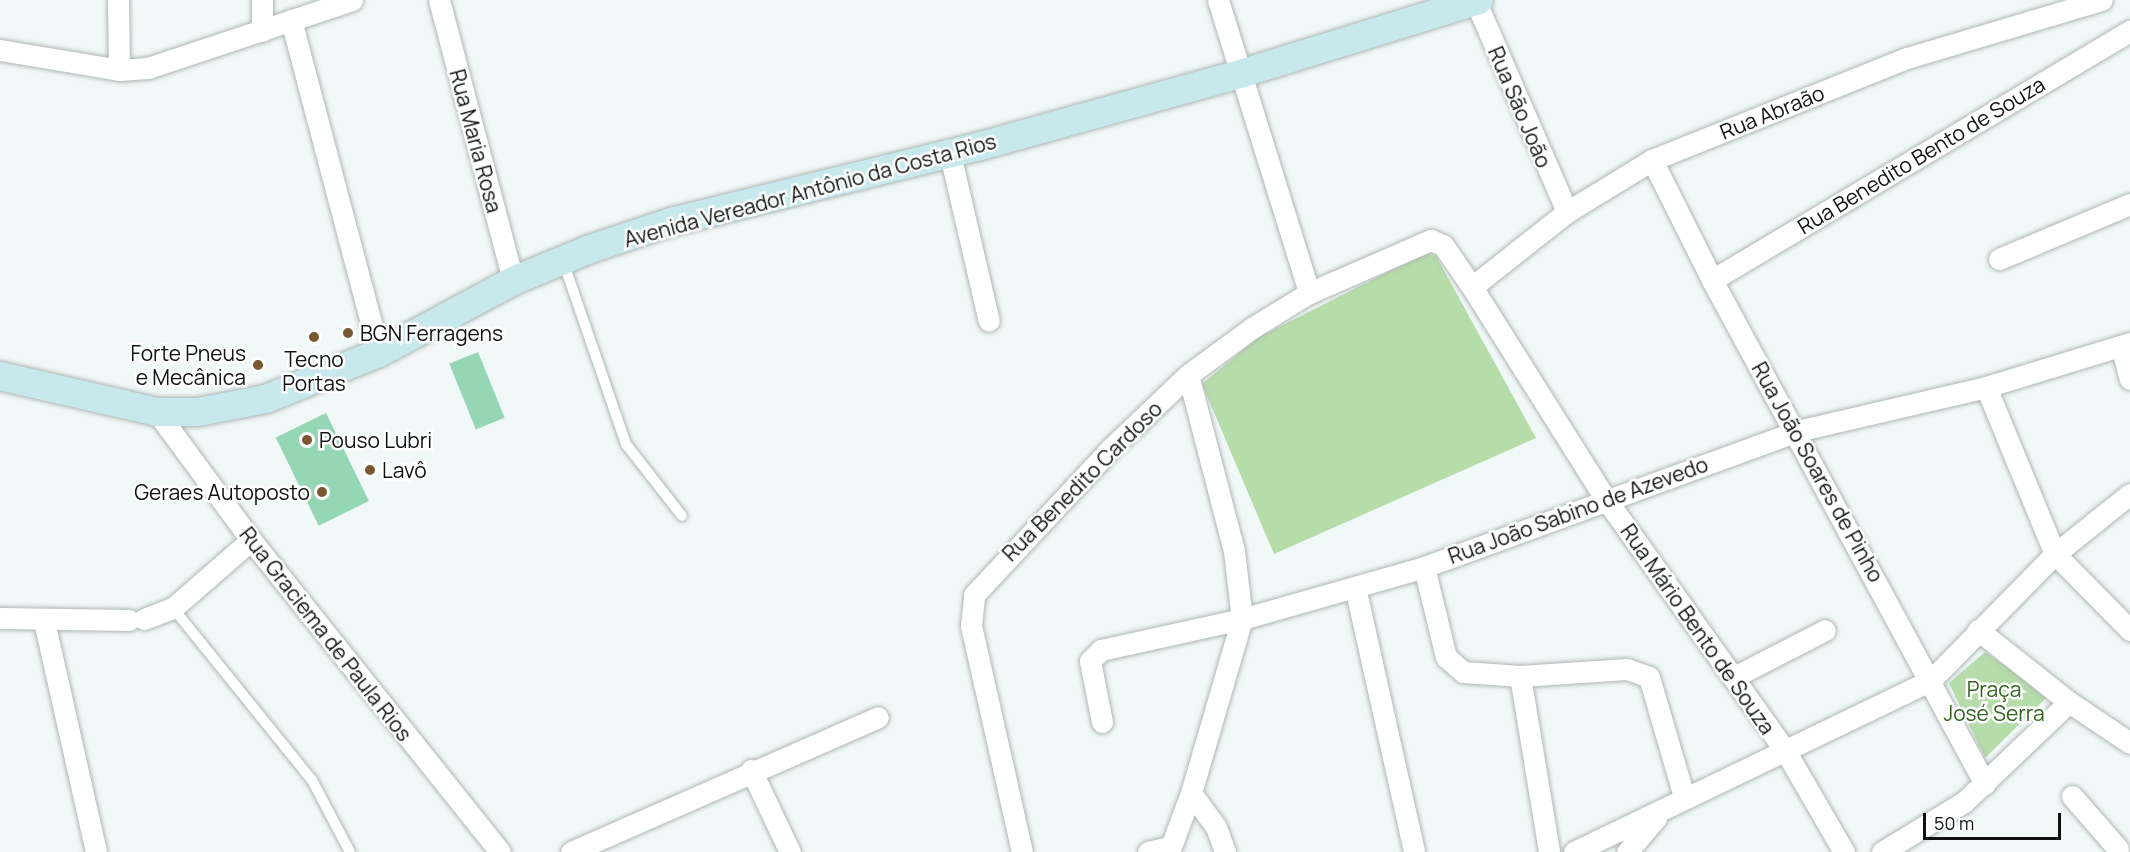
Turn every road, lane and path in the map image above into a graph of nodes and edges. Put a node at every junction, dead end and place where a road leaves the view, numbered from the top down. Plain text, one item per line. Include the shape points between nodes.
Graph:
1 (118, 0) edge
2 (262, 0) edge
3 (352, 0) edge
4 (439, 0) edge
5 (1218, 0) edge
6 (1476, 0) edge
7 (2102, 0) edge
8 (291, 20) junction
9 (262, 31) junction
10 (2130, 31) edge
11 (0, 50) edge
12 (119, 70) junction
13 (1240, 74) junction
14 (950, 154) junction
15 (1652, 160) junction
16 (2130, 204) edge
17 (1567, 212) junction
18 (1422, 242) joint
19 (1999, 259) dead end
20 (562, 261) junction
21 (1712, 280) junction
22 (513, 282) junction
23 (1472, 287) junction
24 (1309, 293) junction
25 (989, 321) dead end
26 (2126, 344) edge
27 (379, 353) junction
28 (1188, 375) junction
29 (0, 376) edge
30 (2130, 379) edge
31 (1986, 387) junction
32 (157, 412) junction
33 (1797, 431) junction
34 (2130, 494) edge
35 (1605, 498) junction
36 (682, 516) dead end
37 (251, 540) junction
38 (2055, 554) junction
39 (1424, 567) junction
40 (1354, 587) junction
41 (173, 608) junction
42 (0, 618) edge
43 (1242, 620) junction
44 (44, 621) junction
45 (1825, 630) dead end
46 (1978, 630) junction
47 (2130, 630) edge
48 (1520, 676) junction
49 (1734, 677) junction
50 (1931, 680) junction
51 (2069, 702) junction
52 (878, 717) dead end
53 (1102, 722) dead end
54 (2130, 743) edge
55 (1786, 752) junction
56 (752, 770) junction
57 (1985, 784) junction
58 (1191, 794) junction
59 (2072, 796) dead end
60 (1684, 798) junction
61 (1659, 814) junction
62 (2121, 845) edge
63 (1170, 849) edge
64 (96, 852) edge
65 (350, 852) edge
66 (500, 852) edge
67 (572, 852) edge
68 (790, 852) edge
69 (1022, 852) edge
70 (1148, 852) edge
71 (1225, 852) edge
72 (1414, 852) edge
73 (1549, 852) edge
74 (1574, 852) edge
75 (1627, 852) edge
76 (1844, 852) edge
77 (1882, 852) edge

1 - 12 street
2 - 9 street
3 - 8 street
4 - 22 street, Rua Maria Rosa
5 - 13 street
6 - 13 main road, Avenida Vereador Antônio da Costa Rios
6 - 17 street, Rua São João
7 - 15 street, Rua Abraão via 1907,58
8 - 9 street
8 - 27 street
9 - 12 street via 174,63
10 - 21 street, Rua Benedito Bento de Souza
11 - 12 street
13 - 14 main road, Avenida Vereador Antônio da Costa Rios
13 - 24 street
14 - 20 main road, Avenida Vereador Antônio da Costa Rios via 671,222
14 - 25 street
15 - 17 street, Rua Abraão
15 - 21 street, Rua João Soares de Pinho
16 - 19 street
17 - 23 street, Rua Abraão
18 - 23 street, Rua Mário Bento de Souza via 1431,240 1443,245
18 - 24 street, Rua Benedito Cardoso
20 - 22 main road, Avenida Vereador Antônio da Costa Rios
20 - 36 lane via 626,444
21 - 33 street, Rua João Soares de Pinho
22 - 27 main road, Avenida Vereador Antônio da Costa Rios
23 - 35 street, Rua Mário Bento de Souza
24 - 28 street, Rua Benedito Cardoso via 1252,328
26 - 30 street
26 - 31 street, Rua João Sabino de Azevedo
27 - 32 main road, Avenida Vereador Antônio da Costa Rios via 266,399 198,412
28 - 43 street via 1233,551
28 - 69 street, Rua Benedito Cardoso via 1110,449 974,595 971,626
29 - 32 main road, Avenida Vereador Antônio da Costa Rios
31 - 33 street, Rua João Sabino de Azevedo
31 - 38 street
32 - 37 street, Rua Graciema de Paula Rios
33 - 35 street, Rua João Sabino de Azevedo
33 - 50 street, Rua João Soares de Pinho
34 - 38 street
35 - 39 street, Rua João Sabino de Azevedo
35 - 49 street, Rua Mário Bento de Souza
37 - 41 street
37 - 66 street, Rua Graciema de Paula Rios
38 - 46 street
38 - 47 street
39 - 40 street, Rua João Sabino de Azevedo
39 - 48 street via 1446,657 1453,667 1463,672
40 - 43 street, Rua João Sabino de Azevedo
40 - 72 street
41 - 44 street via 136,619
41 - 65 lane via 312,780
42 - 44 street
43 - 53 street, Rua João Sabino de Azevedo via 1094,654 1090,661 1091,680
43 - 58 street
44 - 64 street
45 - 49 street
46 - 50 street
46 - 51 street
48 - 60 street via 1627,669 1648,677
48 - 73 street
49 - 55 street, Rua Mário Bento de Souza
50 - 55 street
50 - 57 street, Rua João Soares de Pinho
51 - 54 street
51 - 57 street
52 - 56 street
55 - 60 street
55 - 76 street, Rua Mário Bento de Souza
56 - 67 street
56 - 68 street
57 - 77 street via 1964,802
58 - 63 street
58 - 71 street via 1216,827
59 - 62 street
60 - 61 street
61 - 74 street
61 - 75 street
63 - 70 street

